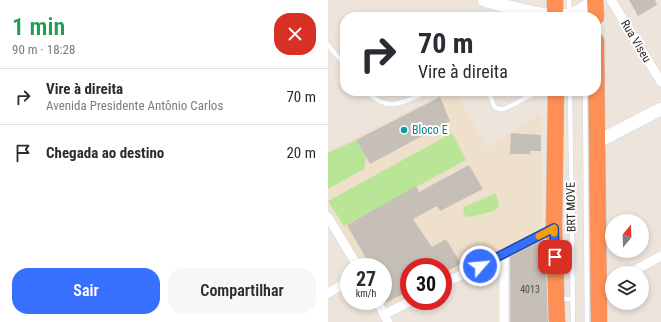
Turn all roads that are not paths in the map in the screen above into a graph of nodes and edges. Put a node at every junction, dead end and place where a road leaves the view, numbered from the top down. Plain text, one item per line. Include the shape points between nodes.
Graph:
1 (555, 0) edge
2 (569, 0) edge
3 (611, 0) edge
4 (490, 1) edge
5 (591, 6) edge
6 (512, 8) junction
7 (506, 12) edge
8 (537, 12) edge
9 (560, 12) edge
10 (564, 12) edge
11 (574, 12) edge
12 (328, 45) edge
13 (340, 59) edge
14 (661, 82) edge
15 (371, 96) edge
16 (418, 96) edge
17 (490, 96) edge
18 (529, 96) edge
19 (556, 96) edge
20 (570, 96) edge
21 (585, 96) edge
22 (597, 96) edge
23 (661, 109) edge
24 (597, 142) junction
25 (587, 164) junction
26 (328, 217) edge
27 (554, 228) junction
28 (504, 253) junction
29 (661, 256) edge
30 (353, 258) edge
31 (643, 266) edge
32 (452, 279) edge
33 (340, 286) edge
34 (599, 287) edge
35 (328, 293) edge
36 (556, 299) junction
37 (572, 299) junction
38 (400, 309) edge
39 (387, 318) edge
40 (504, 322) edge
41 (557, 322) edge
42 (573, 322) edge
43 (587, 322) edge
44 (595, 322) edge
45 (599, 322) edge

1 - 9 highway
2 - 10 lane
3 - 14 street, Rua Viseu
4 - 6 street
5 - 11 street
6 - 7 lane
6 - 8 street
12 - 13 lane
15 - 16 lane via 386,105 402,104
17 - 18 lane via 494,106 504,109
19 - 27 highway
20 - 37 lane, BRT MOVE
21 - 25 lane, BRT MOVE
22 - 24 highway
23 - 24 street
24 - 25 lane, BRT MOVE
24 - 34 highway
25 - 34 lane, BRT MOVE
26 - 30 street
27 - 28 street
27 - 36 highway
28 - 32 street
28 - 40 street
29 - 31 street
33 - 35 street
34 - 43 lane, BRT MOVE
34 - 44 lane, BRT MOVE
34 - 45 highway
36 - 37 lane
36 - 41 highway
37 - 42 lane, BRT MOVE
38 - 39 street

